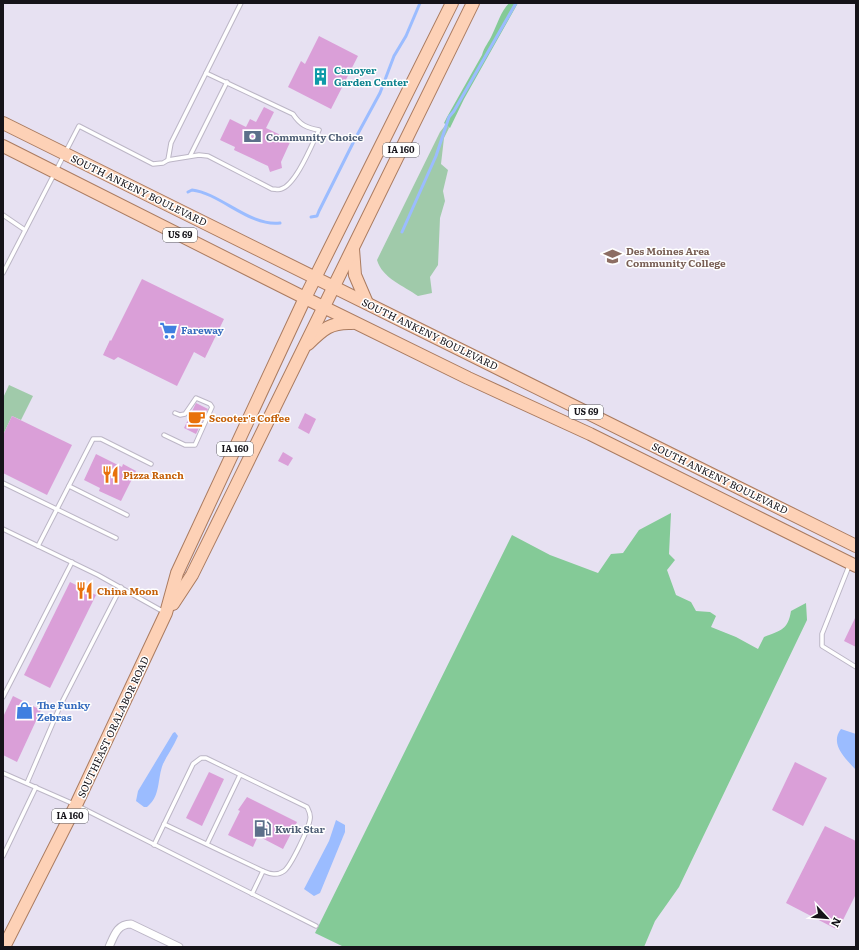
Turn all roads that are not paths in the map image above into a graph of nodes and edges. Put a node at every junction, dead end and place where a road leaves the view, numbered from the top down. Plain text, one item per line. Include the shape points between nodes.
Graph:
1 (241, 3) edge
2 (452, 3) edge
3 (474, 3) edge
4 (206, 73) junction
5 (227, 82) junction
6 (3, 122) edge
7 (3, 146) edge
8 (65, 153) junction
9 (190, 156) junction
10 (168, 160) junction
11 (55, 172) junction
12 (3, 215) edge
13 (25, 230) junction
14 (353, 249) junction
15 (3, 272) edge
16 (310, 288) junction
17 (328, 297) junction
18 (367, 303) junction
19 (358, 324) junction
20 (302, 350) junction
21 (175, 413) dead end
22 (164, 435) dead end
23 (151, 464) dead end
24 (3, 483) edge
25 (69, 486) junction
26 (57, 510) junction
27 (127, 515) dead end
28 (3, 529) edge
29 (827, 532) junction
30 (116, 538) dead end
31 (38, 546) junction
32 (856, 546) edge
33 (819, 547) junction
34 (72, 562) junction
35 (853, 564) edge
36 (121, 587) junction
37 (166, 613) junction
38 (856, 667) edge
39 (3, 697) edge
40 (3, 773) edge
41 (240, 775) junction
42 (27, 783) junction
43 (36, 787) junction
44 (76, 804) junction
45 (164, 824) junction
46 (3, 844) edge
47 (207, 844) junction
48 (154, 845) junction
49 (8, 846) junction
50 (3, 856) edge
51 (263, 871) junction
52 (252, 894) junction
53 (316, 926) dead end
54 (4, 947) edge
55 (109, 947) edge
56 (179, 947) edge

1 - 4 lane
2 - 16 main road, IA 160
3 - 14 main road, IA 160
4 - 5 lane
4 - 10 lane via 171,143
5 - 9 lane
5 - 9 lane via 293,114 299,123 309,129 319,130 296,175 290,184 281,189 272,189 208,156
6 - 8 main road, SOUTH ANKENY BOULEVARD / US 69
7 - 11 main road, SOUTH ANKENY BOULEVARD / US 69
8 - 10 lane via 78,126 153,164
8 - 11 lane
8 - 16 main road, SOUTH ANKENY BOULEVARD / US 69
9 - 10 lane
11 - 13 lane
11 - 16 main road, SOUTH ANKENY BOULEVARD / US 69
12 - 13 lane
13 - 15 lane
14 - 17 main road, IA 160
14 - 18 main road via 355,275
16 - 17 main road, SOUTH ANKENY BOULEVARD / US 69
16 - 17 main road, SOUTH ANKENY BOULEVARD / US 69
16 - 37 main road, SOUTHEAST ORALABOR ROAD / IA 160 via 178,573
17 - 18 main road, SOUTH ANKENY BOULEVARD / US 69
17 - 19 main road, SOUTH ANKENY BOULEVARD / US 69
17 - 20 main road, SOUTHEAST ORALABOR ROAD / IA 160
18 - 29 main road, SOUTH ANKENY BOULEVARD / US 69
19 - 20 main road via 334,323 319,333
19 - 33 main road, SOUTH ANKENY BOULEVARD / US 69
20 - 37 main road, SOUTHEAST ORALABOR ROAD / IA 160 via 192,575
21 - 22 lane via 185,414 196,398 212,407 195,445 185,445
23 - 25 lane via 97,438 93,440
24 - 26 lane
25 - 26 lane
25 - 27 lane
26 - 30 lane
26 - 31 lane
28 - 31 lane
29 - 32 main road, SOUTH ANKENY BOULEVARD / US 69
29 - 33 main road
31 - 34 lane
33 - 35 main road, SOUTH ANKENY BOULEVARD / US 69
34 - 36 lane
34 - 39 lane
35 - 38 lane via 822,634 822,646
36 - 37 lane
36 - 42 lane via 61,704
37 - 44 main road, SOUTHEAST ORALABOR ROAD / IA 160
40 - 42 lane
41 - 45 lane via 206,758 197,760
41 - 47 lane
41 - 51 lane via 307,807 310,812 310,823 288,867 278,874 271,875
42 - 43 lane
43 - 44 lane
43 - 49 lane
44 - 48 lane
44 - 54 main road, SOUTHEAST ORALABOR ROAD / IA 160
45 - 47 lane
45 - 48 lane
46 - 49 lane
47 - 51 lane
48 - 52 lane
49 - 50 lane
51 - 52 lane
52 - 53 lane
55 - 56 street via 118,928 125,924 135,925

